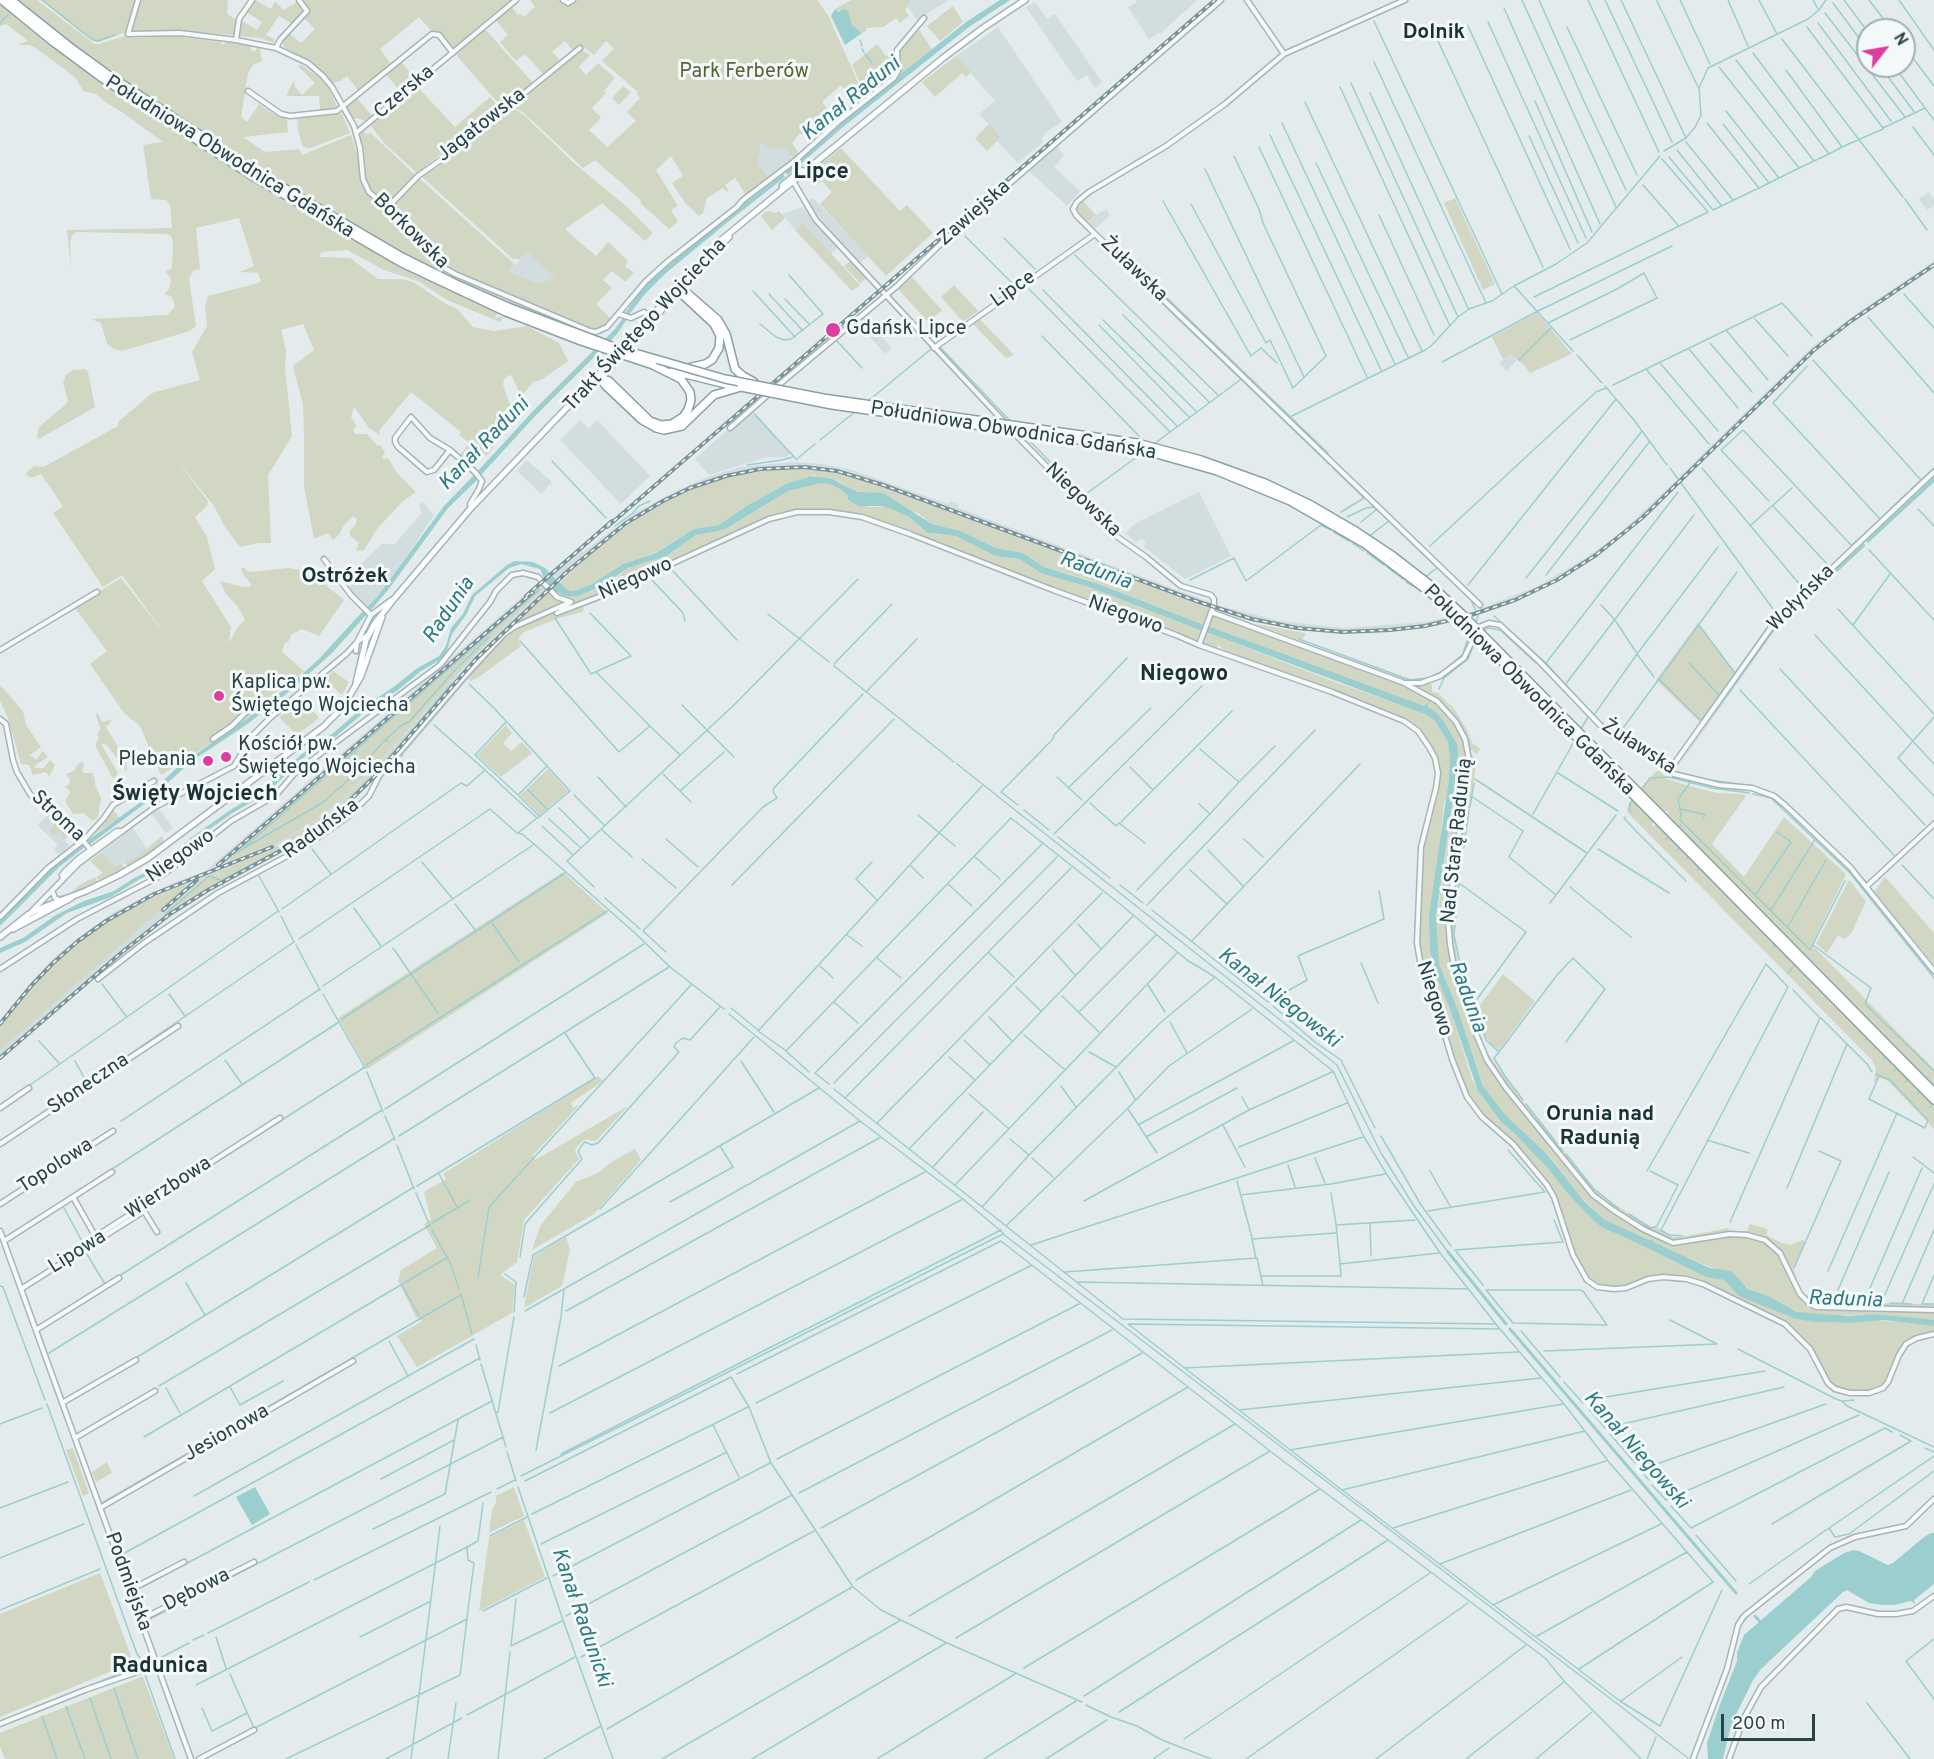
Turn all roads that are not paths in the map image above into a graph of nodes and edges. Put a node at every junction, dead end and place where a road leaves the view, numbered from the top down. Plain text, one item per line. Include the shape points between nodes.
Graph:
1 (2, 0) edge
2 (11, 0) edge
3 (138, 0) edge
4 (252, 0) edge
5 (299, 0) edge
6 (516, 0) edge
7 (562, 0) edge
8 (573, 0) edge
9 (1025, 0) edge
10 (1221, 0) edge
11 (1247, 0) edge
12 (1405, 0) edge
13 (924, 18) dead end
14 (236, 40) junction
15 (276, 48) junction
16 (580, 48) dead end
17 (453, 53) junction
18 (1284, 54) junction
19 (248, 91) dead end
20 (344, 106) junction
21 (356, 133) junction
22 (787, 176) junction
23 (387, 208) junction
24 (1095, 234) junction
25 (678, 288) junction
26 (886, 295) junction
27 (692, 300) junction
28 (507, 310) junction
29 (620, 315) junction
30 (650, 316) junction
31 (934, 348) junction
32 (653, 365) junction
33 (685, 369) junction
34 (599, 376) junction
35 (741, 387) junction
36 (771, 389) junction
37 (623, 399) junction
38 (730, 428) dead end
39 (450, 450) junction
40 (1934, 472) edge
41 (471, 508) junction
42 (324, 559) dead end
43 (97, 592) dead end
44 (393, 600) junction
45 (570, 604) junction
46 (1480, 605) dead end
47 (384, 613) junction
48 (1211, 613) junction
49 (370, 614) junction
50 (369, 634) junction
51 (357, 642) junction
52 (1200, 644) junction
53 (0, 650) edge
54 (369, 650) junction
55 (359, 651) junction
56 (345, 654) junction
57 (1402, 682) junction
58 (356, 683) junction
59 (258, 700) dead end
60 (0, 719) edge
61 (213, 739) dead end
62 (1669, 771) junction
63 (154, 781) dead end
64 (1658, 816) junction
65 (1934, 824) edge
66 (123, 831) junction
67 (84, 840) junction
68 (89, 848) junction
69 (63, 879) junction
70 (1866, 887) junction
71 (51, 892) junction
72 (74, 896) junction
73 (60, 900) junction
74 (44, 907) junction
75 (29, 915) junction
76 (40, 915) junction
77 (0, 917) edge
78 (9, 931) junction
79 (0, 937) edge
80 (0, 969) edge
81 (1934, 971) edge
82 (98, 979) dead end
83 (178, 1026) dead end
84 (29, 1088) dead end
85 (1934, 1092) edge
86 (1934, 1100) edge
87 (0, 1108) edge
88 (280, 1118) dead end
89 (112, 1131) dead end
90 (0, 1144) edge
91 (112, 1172) dead end
92 (73, 1197) junction
93 (0, 1204) edge
94 (0, 1231) edge
95 (157, 1232) dead end
96 (4, 1241) junction
97 (119, 1278) dead end
98 (21, 1289) junction
99 (1934, 1310) edge
100 (36, 1330) junction
101 (1934, 1334) edge
102 (136, 1360) dead end
103 (353, 1361) dead end
104 (155, 1391) dead end
105 (62, 1403) junction
106 (75, 1438) junction
107 (1934, 1499) edge
108 (100, 1508) junction
109 (184, 1562) dead end
110 (254, 1562) dead end
111 (130, 1590) junction
112 (1934, 1596) edge
113 (141, 1620) junction
114 (157, 1665) junction
115 (0, 1724) edge
116 (255, 1730) dead end
117 (1693, 1758) edge
118 (191, 1759) edge
119 (200, 1759) edge
120 (1729, 1759) edge

1 - 28 highway, Południowa Obwodnica Gdańska via 89,69 205,147 419,272
2 - 28 highway, Południowa Obwodnica Gdańska via 110,76 209,143 353,229
3 - 14 street, Borkowska via 128,34 180,33
4 - 14 street via 239,19
5 - 15 street via 307,11
6 - 17 street
7 - 8 street
9 - 22 main road, Trakt Świętego Wojciecha via 943,58 804,172
10 - 26 street, Zawiejska
11 - 18 street
12 - 18 street, Żuławska
13 - 22 street, Trakt Świętego Wojciecha via 897,50 898,71 894,78 847,115
14 - 15 street, Borkowska
15 - 20 street, Borkowska via 318,71
16 - 23 street, Jagatowska via 468,134
17 - 20 street via 435,33
17 - 21 street, Czerska
18 - 24 street, Żuławska via 1225,104 1077,202 1075,213
19 - 20 street via 286,116 337,111
20 - 21 street, Borkowska
21 - 23 street, Borkowska via 363,179 369,192
22 - 25 main road, Trakt Świętego Wojciecha via 782,191 720,240
22 - 26 street, Niegowska via 816,220
22 - 29 street, Trakt Świętego Wojciecha via 667,262 646,281
23 - 29 street, Borkowska via 434,260 455,274 590,332 603,330
24 - 31 street, Lipce
24 - 46 street, Żuławska
25 - 27 highway
25 - 30 main road, Trakt Świętego Wojciecha
25 - 34 main road, Trakt Świętego Wojciecha
26 - 31 street, Niegowska
26 - 38 street, Zawiejska
27 - 33 highway via 716,327 720,343 710,362
27 - 36 highway, bridge via 722,326 738,372
28 - 32 highway, Południowa Obwodnica Gdańska, bridge
28 - 33 highway, Południowa Obwodnica Gdańska, bridge
29 - 30 street, Trakt Świętego Wojciecha via 629,318 644,312
30 - 34 main road, Trakt Świętego Wojciecha
31 - 48 street, Niegowska via 1112,533 1181,586 1212,595
32 - 35 highway, Południowa Obwodnica Gdańska, bridge
32 - 37 highway via 687,385 691,400 683,417 672,424 657,424
33 - 36 highway, Południowa Obwodnica Gdańska, bridge
34 - 37 highway via 609,381
34 - 41 main road, Trakt Świętego Wojciecha
35 - 37 highway via 714,395 685,424 670,430 649,425
35 - 64 highway, Południowa Obwodnica Gdańska, bridge via 832,405 1136,449 1217,471 1290,501 1351,535 1424,587
36 - 64 highway, Południowa Obwodnica Gdańska, bridge via 1131,442 1201,460 1278,489 1354,530 1411,569 1462,614
39 - 39 street via 430,438 411,417 395,438 398,447 428,473
39 - 41 street via 480,477 481,486
40 - 62 street, Wołyńska via 1777,619
41 - 44 main road, Trakt Świętego Wojciecha
42 - 49 street
43 - 53 street
44 - 47 main road, Trakt Świętego Wojciecha
44 - 49 street, Trakt Świętego Wojciecha
45 - 52 street, Niegowo via 557,613 769,519 791,512 824,512 862,517
45 - 80 street, Niegowo via 557,597 538,577 512,575 440,665 305,766 276,795 231,821 164,874 77,919
45 - 82 street, Raduńska via 507,631 379,776 369,796 346,818 306,846 218,893
47 - 50 main road, Trakt Świętego Wojciecha
47 - 54 main road, Trakt Świętego Wojciecha
48 - 52 street
48 - 57 street, Nad Starą Radunią
49 - 51 street, Trakt Świętego Wojciecha
50 - 51 street, Trakt Świętego Wojciecha
50 - 55 main road, Trakt Świętego Wojciecha
51 - 55 street, Trakt Świętego Wojciecha
51 - 56 street, Trakt Świętego Wojciecha
52 - 101 street, Niegowo via 1398,718 1413,727 1430,747 1438,778 1421,847 1417,939 1420,965 1469,1101 1547,1185 1573,1255 1589,1282 1614,1289 1663,1276 1702,1284 1785,1324 1810,1349 1828,1383 1850,1394 1880,1390 1888,1382 1906,1344
54 - 55 street, Trakt Świętego Wojciecha
54 - 58 main road, Trakt Świętego Wojciecha
55 - 56 street, Trakt Świętego Wojciecha
55 - 58 main road, Trakt Świętego Wojciecha
56 - 66 street, Trakt Świętego Wojciecha via 253,735 234,766 159,805
57 - 62 street, Żuławska via 1421,683 1444,674 1464,658 1479,627 1496,624 1608,732
57 - 99 street, Nad Starą Radunią via 1447,710 1463,733 1468,750 1448,931 1479,1040 1506,1088 1580,1181 1618,1214 1673,1243 1730,1234 1765,1240 1780,1253 1800,1294 1816,1307
58 - 72 main road, Trakt Świętego Wojciecha via 342,708 323,727 188,829 135,866
59 - 61 street
60 - 67 street, Stroma via 6,724 17,772 30,794
62 - 70 street, Żuławska via 1677,776 1752,788 1774,796
63 - 67 street via 113,805
64 - 85 highway, Południowa Obwodnica Gdańska
64 - 86 highway, Południowa Obwodnica Gdańska
65 - 70 street
66 - 68 street, Stroma
66 - 69 street, Trakt Świętego Wojciecha
67 - 68 street, Stroma
67 - 77 street via 48,868
68 - 69 street, Stroma via 65,871
69 - 71 street, Trakt Świętego Wojciecha
70 - 81 street, Żuławska
71 - 73 street
71 - 74 street, Trakt Świętego Wojciecha
71 - 75 street, Trakt Świętego Wojciecha
72 - 73 main road, Trakt Świętego Wojciecha
72 - 76 main road, Trakt Świętego Wojciecha
73 - 74 main road, Trakt Świętego Wojciecha
74 - 75 main road, Trakt Świętego Wojciecha
74 - 76 street, Trakt Świętego Wojciecha
75 - 78 main road, Trakt Świętego Wojciecha
76 - 78 main road, Trakt Świętego Wojciecha
78 - 79 main road, Trakt Świętego Wojciecha
83 - 90 street, Słoneczna
84 - 87 street
88 - 92 street, Wierzbowa via 98,1235
89 - 93 street, Topolowa
91 - 92 street
92 - 96 street
94 - 96 street, Podmiejska
95 - 98 street, Lipowa via 144,1211
96 - 98 street, Podmiejska
97 - 100 street
98 - 100 street, Podmiejska
100 - 105 street, Podmiejska
102 - 105 street
103 - 108 street, Jesionowa
104 - 106 street
105 - 106 street, Podmiejska
106 - 108 street, Podmiejska
107 - 117 street via 1906,1526 1855,1537 1830,1548 1744,1616
108 - 111 street, Podmiejska
109 - 111 street
110 - 113 street, Dębowa
111 - 113 street, Podmiejska
112 - 120 street via 1913,1611 1896,1614 1846,1606 1838,1609 1761,1687
113 - 114 street, Podmiejska
114 - 115 street
114 - 118 street, Podmiejska
116 - 119 street

